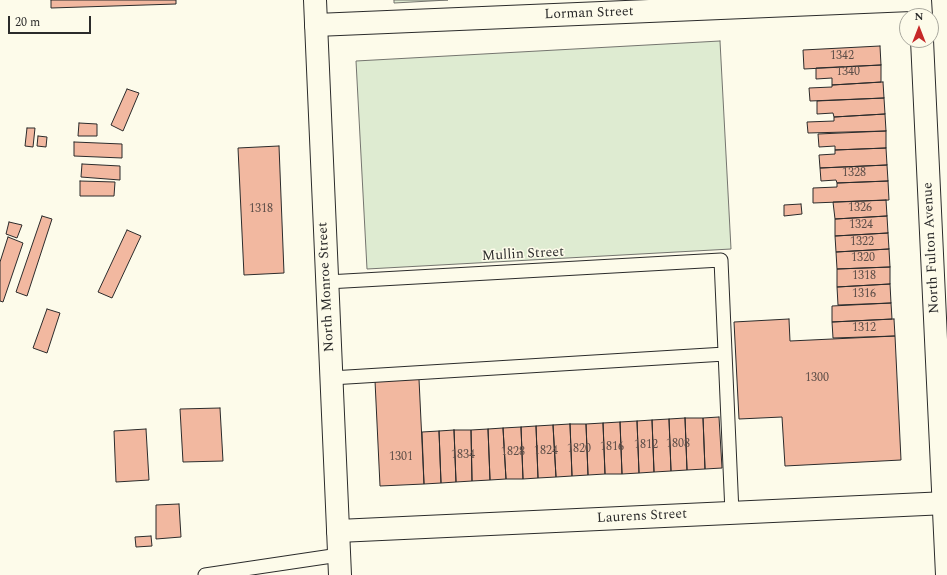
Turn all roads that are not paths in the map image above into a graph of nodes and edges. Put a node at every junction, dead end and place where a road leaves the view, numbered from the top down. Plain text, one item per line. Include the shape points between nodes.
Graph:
1 (315, 0) edge
2 (910, 0) edge
3 (784, 3) edge
4 (316, 26) junction
5 (922, 48) edge
6 (327, 282) junction
7 (725, 354) junction
8 (332, 378) junction
9 (945, 504) edge
10 (732, 513) junction
11 (338, 531) junction
12 (339, 565) edge
13 (205, 575) edge
14 (947, 575) edge

1 - 4 street, North Monroe Street
2 - 3 street, Lorman Street
3 - 4 street, Lorman Street
4 - 6 street, North Monroe Street
5 - 9 street, North Fulton Avenue
6 - 7 lane, Mullin Street via 721,260
6 - 8 street, North Monroe Street
7 - 8 lane
7 - 10 lane
8 - 11 street, North Monroe Street
9 - 10 street, Laurens Street
9 - 14 street, North Fulton Avenue
10 - 11 street, Laurens Street
11 - 12 street, North Monroe Street
12 - 13 lane

